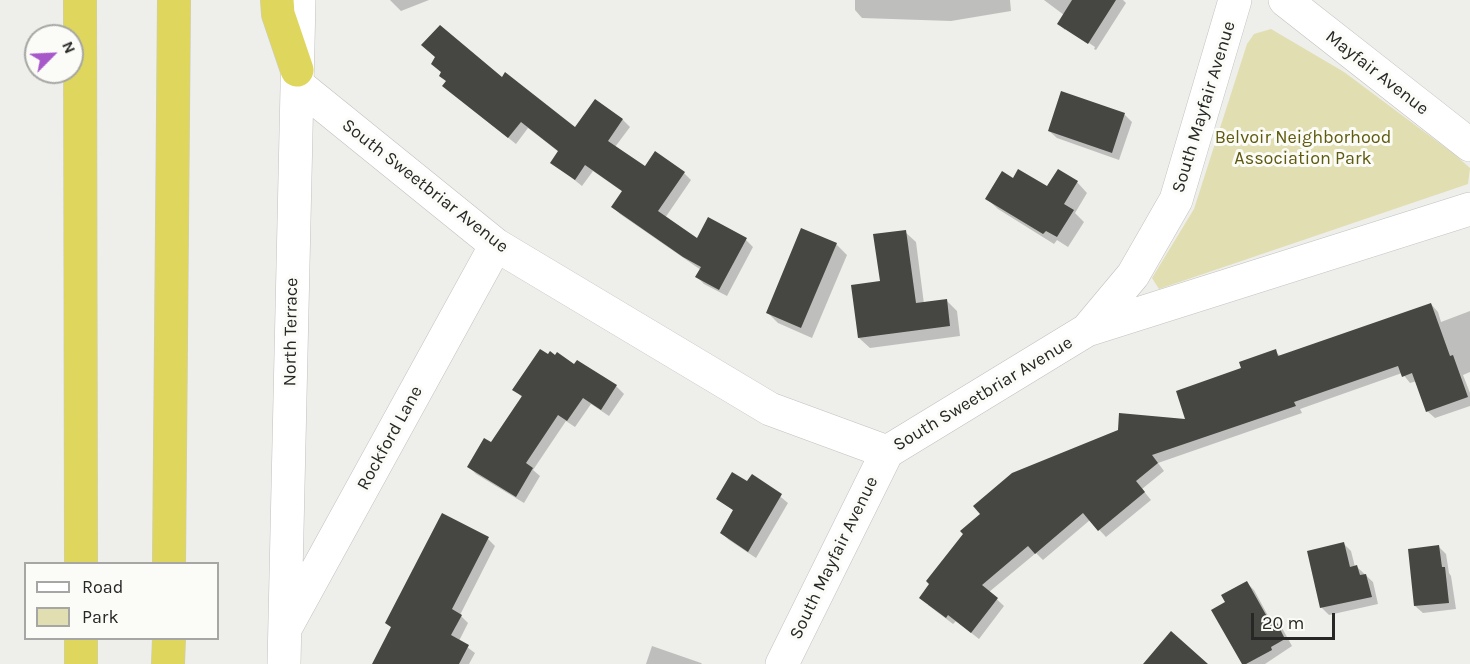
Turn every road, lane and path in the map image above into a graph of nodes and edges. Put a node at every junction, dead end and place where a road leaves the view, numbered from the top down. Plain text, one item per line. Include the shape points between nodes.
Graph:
1 (80, 0) edge
2 (174, 0) edge
3 (277, 0) edge
4 (299, 0) edge
5 (1235, 0) edge
6 (1285, 0) edge
7 (297, 77) junction
8 (1470, 145) edge
9 (1470, 209) edge
10 (496, 245) junction
11 (1087, 330) junction
12 (887, 452) junction
13 (81, 562) edge
14 (169, 562) edge
15 (284, 631) junction
16 (81, 640) edge
17 (169, 640) edge
18 (81, 664) edge
19 (168, 664) edge
20 (284, 664) edge
21 (782, 664) edge

1 - 13 highway
2 - 14 highway
3 - 7 highway
4 - 7 street, North Terrace
5 - 11 street, South Mayfair Avenue via 1176,200 1133,275
6 - 8 street, Mayfair Avenue
7 - 10 street, South Sweetbriar Avenue
7 - 15 street, North Terrace
9 - 11 street, South Sweetbriar Avenue
10 - 12 street, South Sweetbriar Avenue via 770,409
10 - 15 street, Rockford Lane
11 - 12 street, South Sweetbriar Avenue
12 - 21 street, South Mayfair Avenue
15 - 20 street, North Terrace
16 - 18 highway
17 - 19 highway

